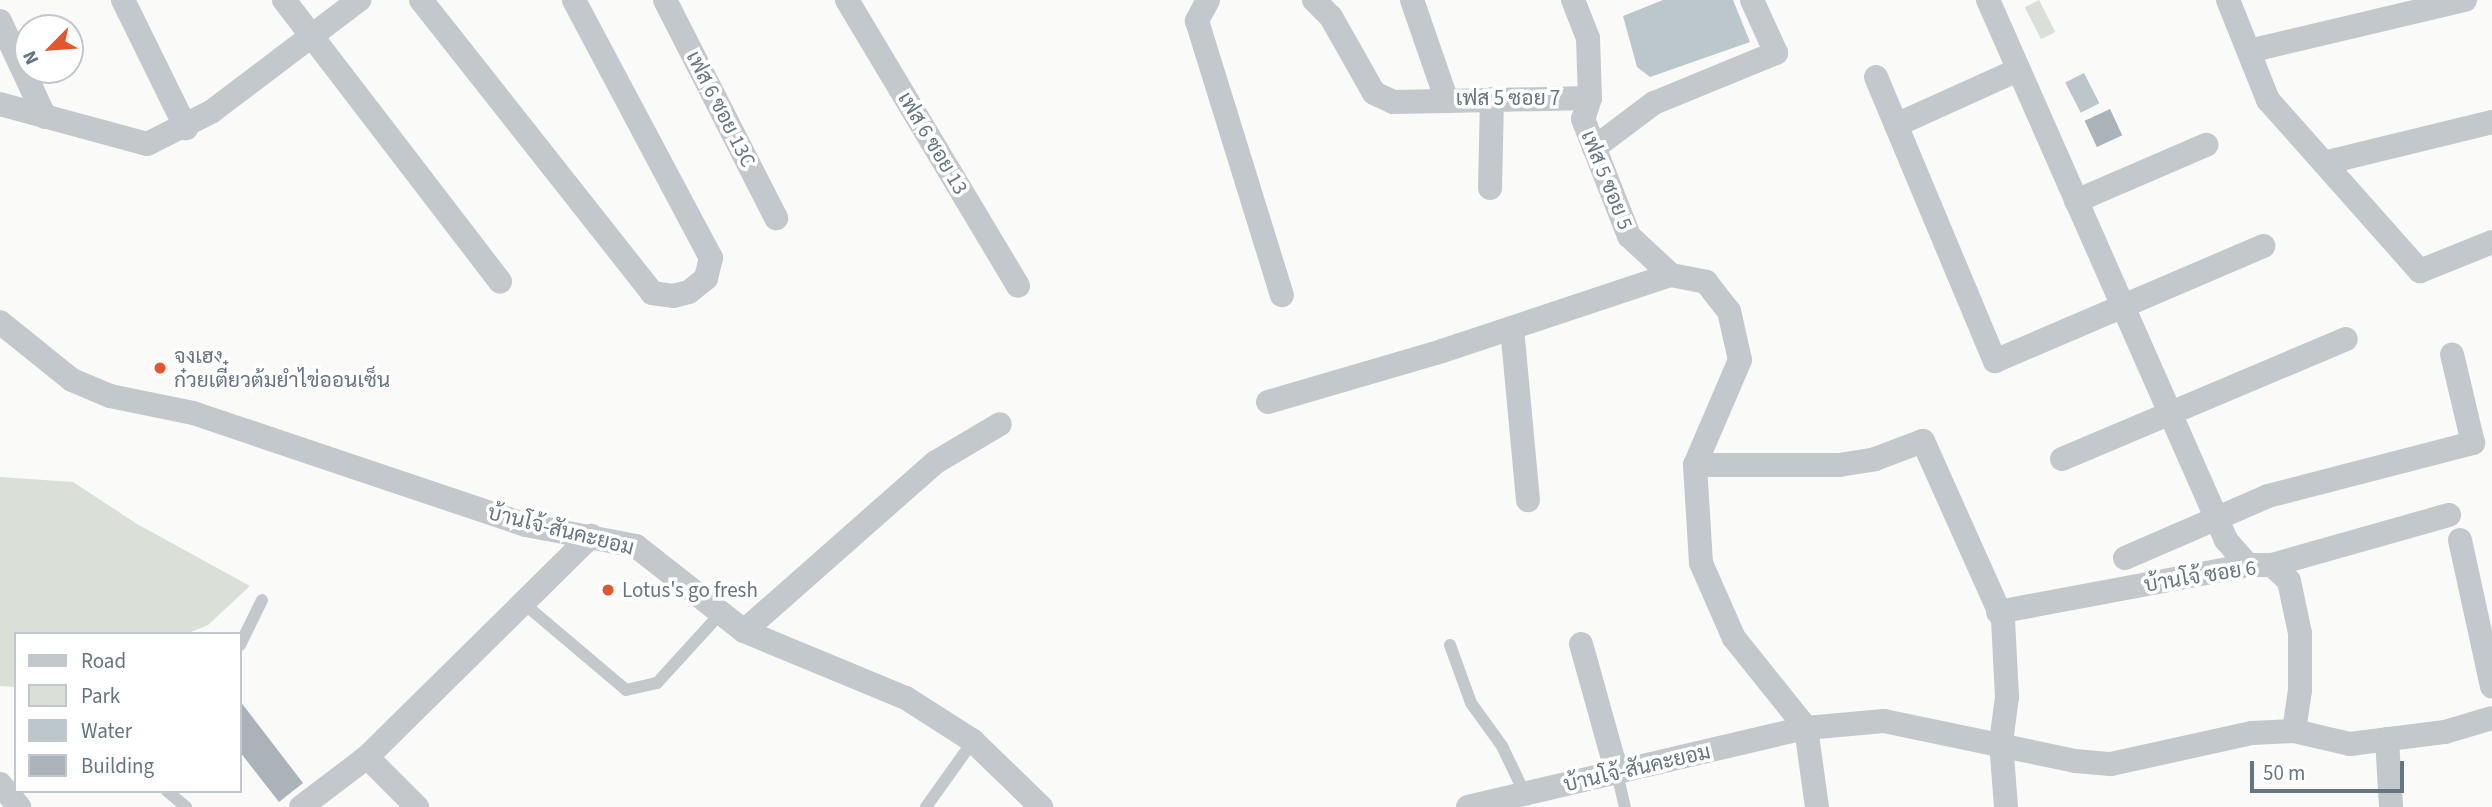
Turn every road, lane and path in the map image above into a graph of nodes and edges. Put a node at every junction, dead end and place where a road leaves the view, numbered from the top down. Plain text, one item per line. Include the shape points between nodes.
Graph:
1 (123, 0) edge
2 (284, 0) edge
3 (359, 0) edge
4 (421, 0) edge
5 (574, 0) edge
6 (666, 0) edge
7 (848, 0) edge
8 (1208, 0) edge
9 (1314, 0) edge
10 (1412, 0) edge
11 (1573, 0) edge
12 (1752, 0) edge
13 (1988, 0) edge
14 (2228, 0) edge
15 (2465, 0) edge
16 (0, 21) edge
17 (310, 37) junction
18 (2249, 51) junction
19 (2018, 70) junction
20 (1875, 76) dead end
21 (1590, 98) junction
22 (1492, 99) junction
23 (1447, 101) junction
24 (0, 104) edge
25 (45, 117) junction
26 (2492, 122) edge
27 (1896, 125) junction
28 (186, 128) junction
29 (2206, 145) dead end
30 (1594, 148) junction
31 (2324, 163) junction
32 (1490, 188) dead end
33 (2076, 201) junction
34 (776, 218) dead end
35 (2492, 242) edge
36 (2263, 246) dead end
37 (1671, 275) junction
38 (500, 282) dead end
39 (1018, 286) dead end
40 (1282, 295) dead end
41 (2123, 307) junction
42 (0, 322) edge
43 (1512, 328) junction
44 (2346, 339) dead end
45 (2452, 354) dead end
46 (1268, 402) dead end
47 (2170, 414) junction
48 (1000, 424) dead end
49 (2062, 459) dead end
50 (1695, 466) junction
51 (1528, 500) dead end
52 (2449, 515) dead end
53 (2216, 520) junction
54 (591, 536) junction
55 (2460, 540) dead end
56 (2125, 558) dead end
57 (2260, 565) junction
58 (262, 600) dead end
59 (522, 602) junction
60 (1998, 612) junction
61 (721, 613) junction
62 (744, 631) junction
63 (242, 641) edge
64 (1581, 644) dead end
65 (1450, 645) dead end
66 (2492, 687) edge
67 (2492, 718) edge
68 (1806, 728) junction
69 (2294, 731) junction
70 (2387, 739) junction
71 (973, 741) junction
72 (2001, 742) junction
73 (367, 757) junction
74 (1618, 773) junction
75 (0, 784) edge
76 (169, 793) edge
77 (1533, 798) edge
78 (19, 807) edge
79 (186, 807) edge
80 (301, 807) edge
81 (417, 807) edge
82 (926, 807) edge
83 (1041, 807) edge
84 (1468, 807) edge
85 (1625, 807) edge
86 (1817, 807) edge
87 (2006, 807) edge
88 (2391, 807) edge

1 - 28 street
2 - 17 street
3 - 17 street
4 - 5 street via 652,293 673,296 689,292 706,278 711,258
6 - 34 street, เฟส 6 ซอย 13C
7 - 39 street, เฟส 6 ซอย 13
8 - 40 street via 1197,22
9 - 23 street via 1331,17 1374,93 1393,102
10 - 23 street, เฟส 5 ซอย 7
11 - 21 street, เฟส 5 ซอย 5 via 1588,37
12 - 30 street via 1776,53 1654,103
13 - 19 street
14 - 18 street
15 - 18 street
16 - 25 street
17 - 28 street
17 - 38 street
18 - 31 street via 2268,100
19 - 27 street
19 - 33 street
20 - 27 street
21 - 22 street, เฟส 5 ซอย 7
21 - 30 street, เฟส 5 ซอย 5 via 1583,119
22 - 23 street, เฟส 5 ซอย 7
22 - 32 street
24 - 25 street
25 - 28 street via 147,144
26 - 31 street
27 - 41 street via 1995,362
29 - 33 street
30 - 37 street, เฟส 5 ซอย 5 via 1629,236
31 - 35 street via 2420,271
33 - 41 street
36 - 41 street
37 - 43 street
37 - 50 street via 1706,282 1729,311 1740,360
41 - 47 street
42 - 54 street, บ้านโจ้-สันคะยอม via 72,380 110,396 193,413 526,525
43 - 46 street
43 - 51 street
44 - 47 street
45 - 53 street via 2473,443 2268,496
47 - 49 street
47 - 53 street
48 - 62 street via 936,462
50 - 60 street via 1839,465 1875,459 1923,441
50 - 68 street via 1701,563 1715,602 1734,638
52 - 57 street
53 - 56 street
53 - 57 street via 2225,540
54 - 59 street
54 - 61 street, บ้านโจ้-สันคะยอม via 636,545
55 - 66 street
57 - 60 street, บ้านโจ้ ซอย 6
57 - 69 street, บ้านโจ้ ซอย 6 via 2289,580 2300,633
58 - 63 lane
59 - 61 lane via 626,690 657,683
59 - 73 street
60 - 72 street via 2007,645
61 - 62 street, บ้านโจ้-สันคะยอม
62 - 71 street, บ้านโจ้-สันคะยอม via 906,698
64 - 74 street
65 - 77 lane via 1471,703
67 - 70 street, บ้านโจ้-สันคะยอม via 2445,732
68 - 72 street, บ้านโจ้-สันคะยอม via 1884,721
68 - 74 street, บ้านโจ้-สันคะยอม
68 - 86 street
69 - 70 street, บ้านโจ้-สันคะยอม via 2350,744
69 - 72 street, บ้านโจ้-สันคะยอม via 2252,733 2110,764 2075,761
70 - 88 street
71 - 82 lane
71 - 83 street, บ้านโจ้-สันคะยอม
72 - 87 street
73 - 80 street
73 - 81 street
74 - 77 street, บ้านโจ้-สันคะยอม
74 - 85 lane
75 - 78 street
76 - 79 lane
77 - 84 street, บ้านโจ้-สันคะยอม

